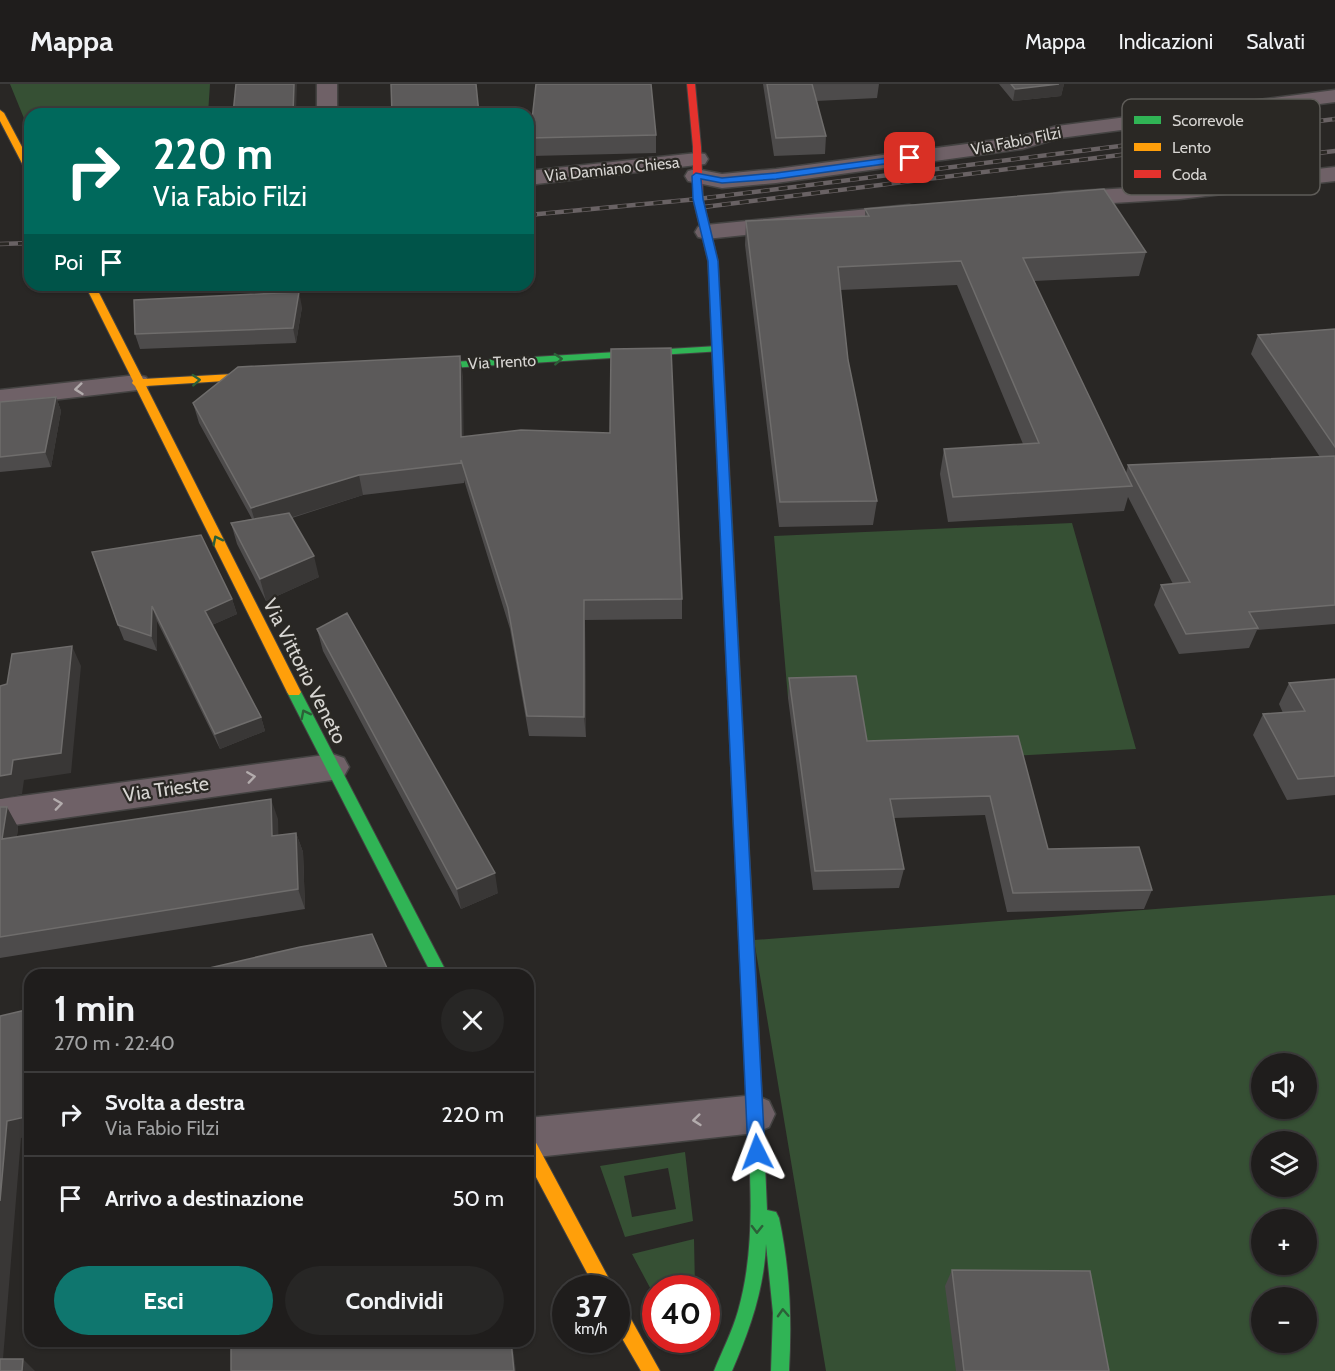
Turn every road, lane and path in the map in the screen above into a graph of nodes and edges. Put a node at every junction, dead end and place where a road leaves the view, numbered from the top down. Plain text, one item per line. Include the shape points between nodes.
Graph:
1 (327, 84) edge
2 (691, 84) edge
3 (1335, 96) edge
4 (1312, 99) edge
5 (327, 108) edge
6 (0, 113) edge
7 (1122, 124) edge
8 (24, 159) edge
9 (696, 167) junction
10 (1335, 174) edge
11 (1320, 176) edge
12 (534, 178) edge
13 (1122, 194) edge
14 (1038, 201) edge
15 (935, 210) edge
16 (706, 232) junction
17 (93, 291) edge
18 (718, 350) junction
19 (410, 367) edge
20 (279, 375) edge
21 (137, 383) junction
22 (0, 398) edge
23 (332, 766) junction
24 (0, 813) edge
25 (437, 969) edge
26 (755, 1114) junction
27 (534, 1137) edge
28 (534, 1156) edge
29 (758, 1171) junction
30 (598, 1275) edge
31 (630, 1334) edge
32 (651, 1371) edge
33 (723, 1371) edge
34 (780, 1371) edge

1 - 5 street
2 - 9 street
3 - 4 street, Via Fabio Filzi
6 - 8 street
7 - 9 street, Via Fabio Filzi via 1057,132 1022,143 776,176 722,181
9 - 12 street, Via Damiano Chiesa
9 - 16 street
10 - 11 street
13 - 14 street
15 - 16 street
16 - 18 street via 713,261
17 - 21 street, Via Vittorio Veneto
19 -> 18 street, Via Trento
18 - 26 street
21 -> 20 street
21 -> 22 street
23 -> 21 street, Via Vittorio Veneto
24 -> 23 street, Via Trieste
23 - 25 street, Via Vittorio Veneto
26 -> 27 street
26 - 29 street
28 - 30 street
29 -> 33 street via 756,1268 749,1304
34 -> 29 street via 784,1328 781,1269
31 - 32 street

